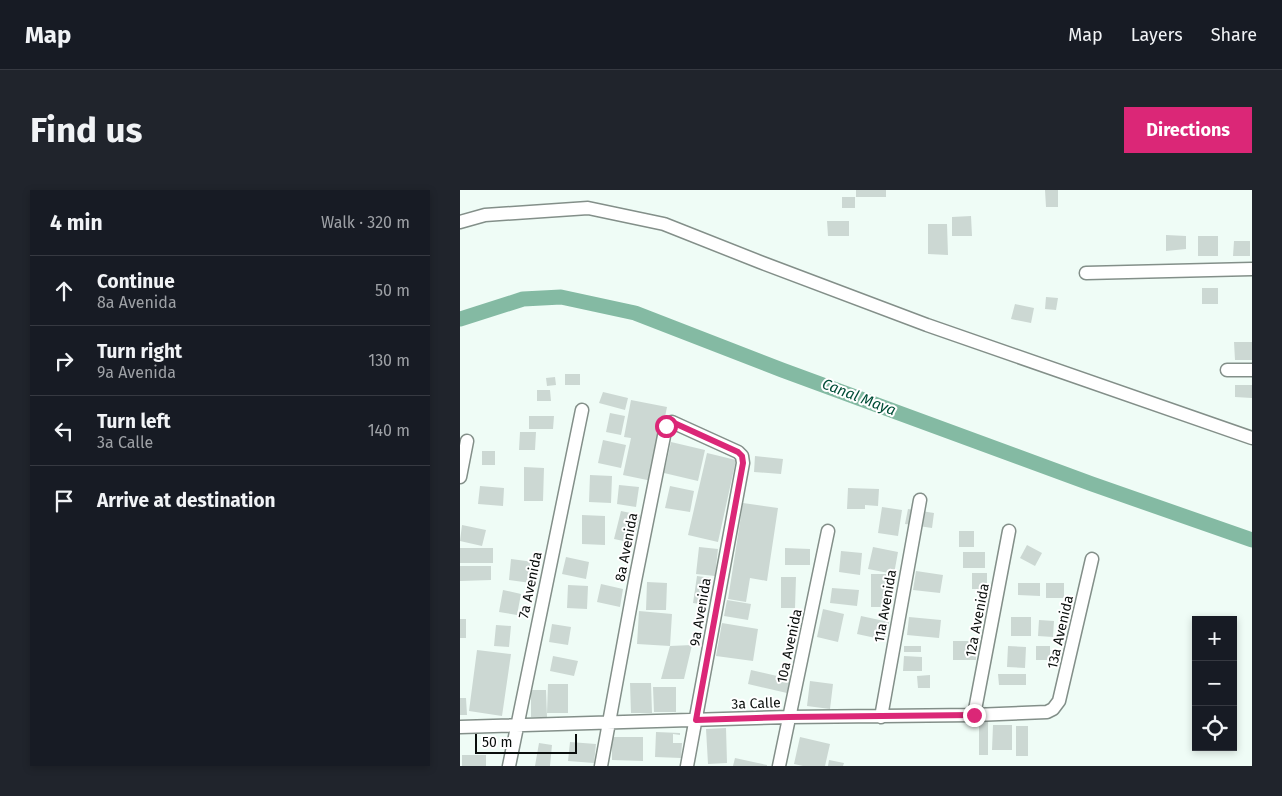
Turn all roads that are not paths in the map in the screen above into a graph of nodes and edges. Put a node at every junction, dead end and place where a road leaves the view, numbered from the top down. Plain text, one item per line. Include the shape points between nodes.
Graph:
1 (460, 222) edge
2 (1252, 269) edge
3 (1086, 273) dead end
4 (1227, 370) dead end
5 (1252, 370) edge
6 (582, 410) dead end
7 (1252, 438) edge
8 (466, 442) dead end
9 (743, 463) joint
10 (460, 477) edge
11 (920, 500) dead end
12 (828, 531) dead end
13 (1009, 531) dead end
14 (1092, 559) dead end
15 (1053, 709) joint
16 (974, 715) junction
17 (789, 717) junction
18 (881, 717) junction
19 (696, 720) junction
20 (609, 722) junction
21 (517, 725) junction
22 (460, 727) edge
23 (509, 766) edge
24 (600, 766) edge
25 (687, 766) edge
26 (779, 766) edge

1 - 7 street via 485,215 588,208 664,224 927,325
2 - 3 street
4 - 5 street
6 - 21 street, 7a Avenida
8 - 10 street
9 - 19 street, 9a Avenida
9 - 20 street, 8a Avenida via 738,452 672,422 666,426
11 - 18 street, 11a Avenida
12 - 17 street, 10a Avenida
13 - 16 street, 12a Avenida
14 - 15 street, 13a Avenida via 1059,701
15 - 16 street, 3a Calle via 1039,713
16 - 18 street, 3a Calle
17 - 18 street, 3a Calle
17 - 19 street, 3a Calle
17 - 26 street, 10a Avenida
19 - 20 street, 3a Calle
19 - 25 street, 9a Avenida
20 - 21 street, 3a Calle
20 - 24 street, 8a Avenida
21 - 22 street, 3a Calle
21 - 23 street, 7a Avenida

